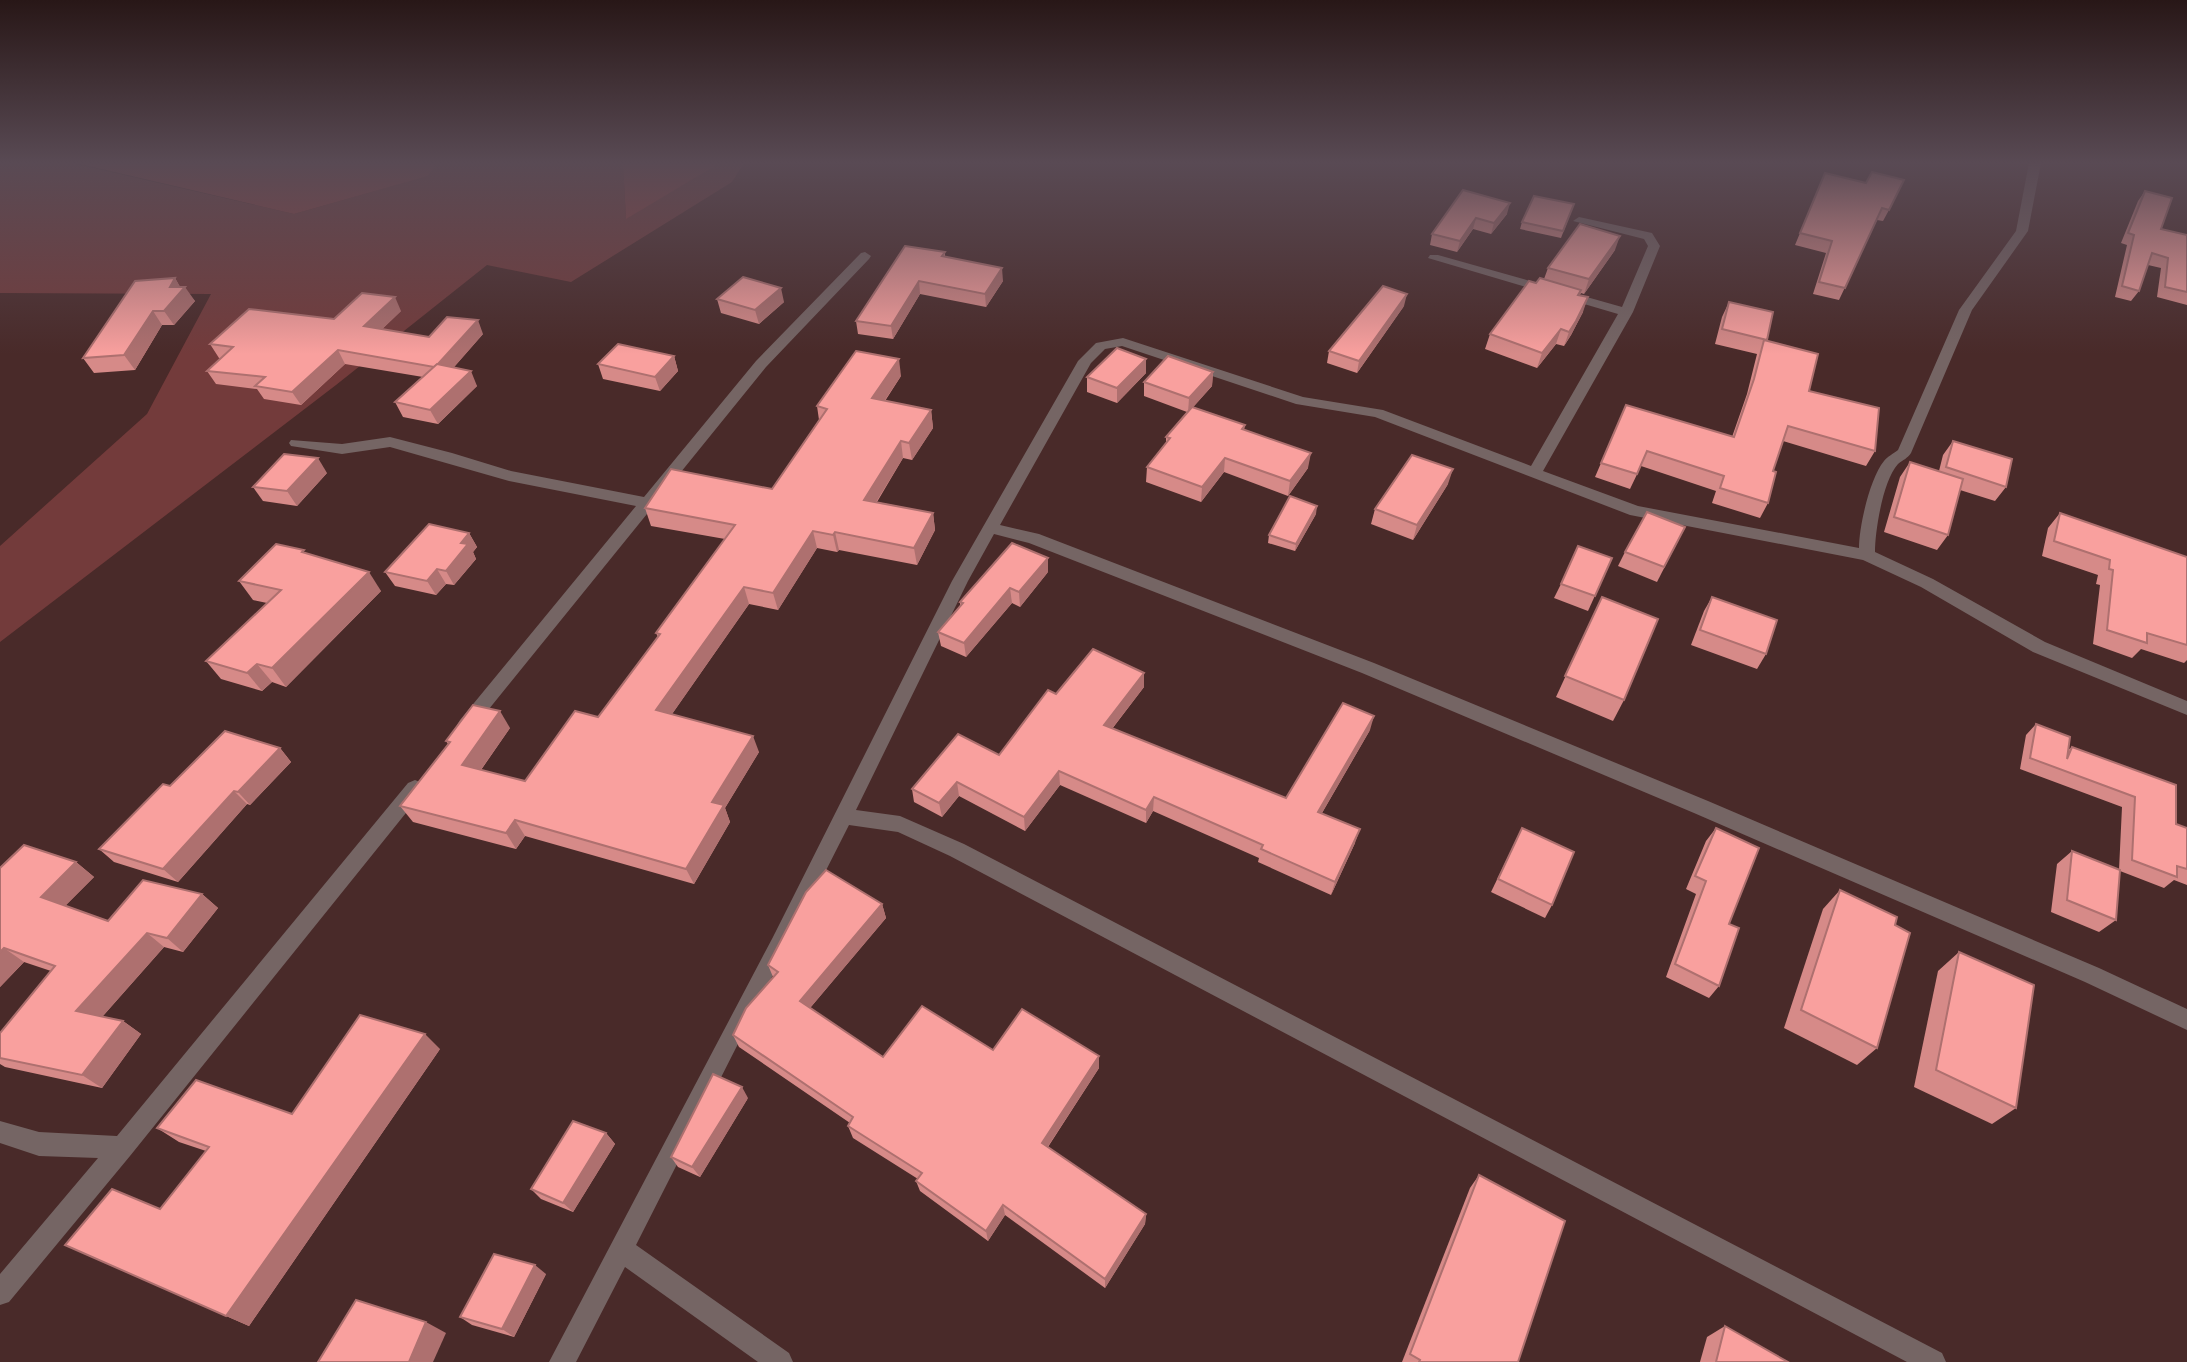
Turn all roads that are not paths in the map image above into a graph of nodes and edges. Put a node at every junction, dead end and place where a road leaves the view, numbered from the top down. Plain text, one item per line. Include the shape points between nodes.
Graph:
1 (1605, 227) edge
2 (2023, 227) edge
3 (865, 256) dead end
4 (1434, 258) dead end
5 (1626, 312) junction
6 (296, 443) dead end
7 (1535, 472) junction
8 (647, 503) junction
9 (989, 528) junction
10 (1867, 555) junction
11 (2187, 708) edge
12 (454, 740) edge
13 (428, 772) edge
14 (844, 816) junction
15 (2187, 1020) edge
16 (0, 1132) edge
17 (122, 1149) junction
18 (621, 1249) junction
19 (0, 1293) edge
20 (562, 1362) edge
21 (780, 1362) edge
22 (1933, 1362) edge

1 - 5 street via 1648,236 1654,246
2 - 10 street via 1966,310 1904,453 1890,463 1871,509
3 - 8 street via 761,364
4 - 5 street
5 - 7 street
6 - 8 street via 342,449 390,442 509,476
7 - 9 street via 1378,413 1301,401 1122,342 1101,346 1085,361
7 - 10 street via 1635,511
8 - 12 street
9 - 14 street
9 - 15 street via 1032,538 1368,668 2092,975
10 - 11 street via 2039,646
13 - 17 street
14 - 18 street
14 - 22 street via 900,824 957,850
16 - 17 street via 39,1144
17 - 19 street
18 - 20 street
18 - 21 street

